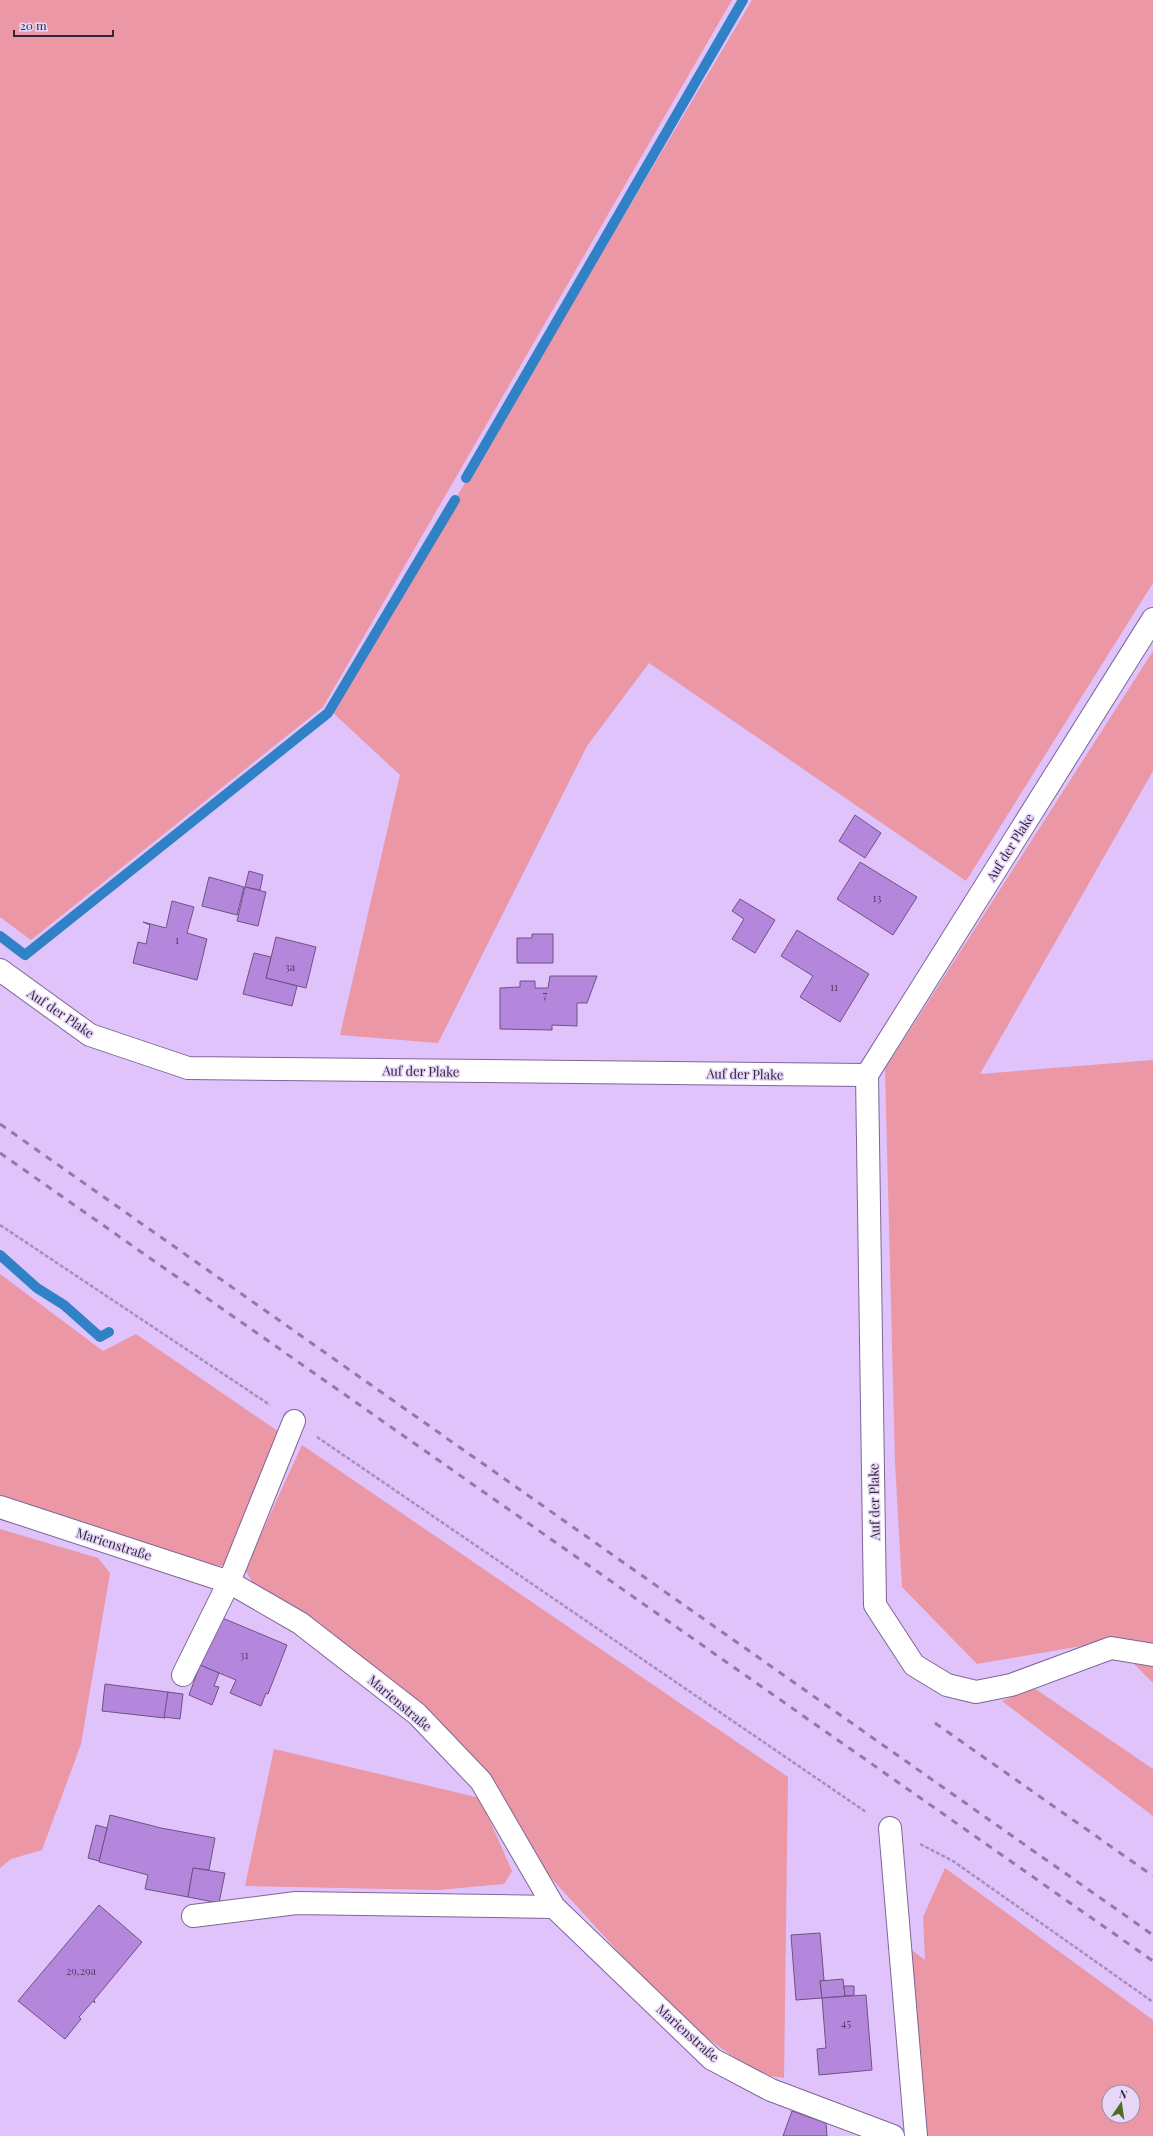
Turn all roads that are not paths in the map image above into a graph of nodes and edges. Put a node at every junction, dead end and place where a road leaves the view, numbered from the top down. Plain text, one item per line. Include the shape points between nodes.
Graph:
1 (1153, 619) edge
2 (0, 970) edge
3 (868, 1075) junction
4 (294, 1421) road end
5 (0, 1507) edge
6 (229, 1582) junction
7 (1153, 1655) edge
8 (183, 1675) dead end
9 (890, 1828) road end
10 (554, 1907) junction
11 (193, 1916) dead end
12 (893, 2136) edge
13 (916, 2136) edge

1 - 3 street, Auf der Plake
2 - 3 street, Auf der Plake via 90,1035 188,1068
3 - 7 street, Auf der Plake via 876,1605 914,1665 947,1685 976,1692 1011,1685 1111,1648
4 - 6 street
5 - 6 street, Marienstraße
6 - 8 street
6 - 10 street, Marienstraße via 300,1623 417,1714 481,1781
9 - 13 street
10 - 11 street via 296,1903
10 - 12 street, Marienstraße via 712,2059 771,2090

